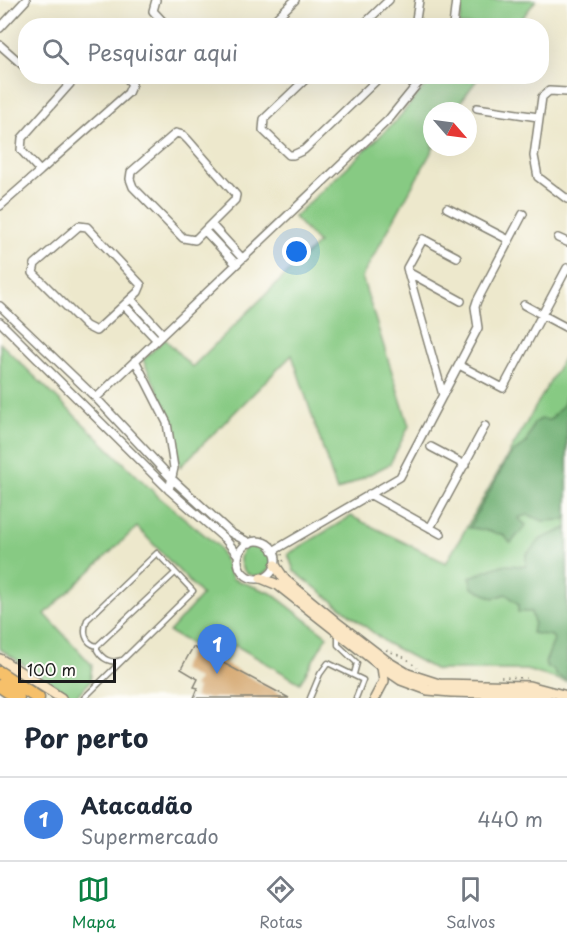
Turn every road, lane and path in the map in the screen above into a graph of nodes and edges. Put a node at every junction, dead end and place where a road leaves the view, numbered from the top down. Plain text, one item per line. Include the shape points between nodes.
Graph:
1 (26, 0) edge
2 (156, 0) edge
3 (295, 0) edge
4 (389, 0) edge
5 (419, 0) edge
6 (456, 0) edge
7 (160, 18) edge
8 (276, 18) edge
9 (370, 18) edge
10 (416, 18) edge
11 (454, 18) edge
12 (0, 28) edge
13 (0, 45) edge
14 (18, 61) edge
15 (70, 84) edge
16 (132, 84) edge
17 (301, 84) edge
18 (373, 84) edge
19 (417, 84) edge
20 (567, 92) edge
21 (477, 108) dead end
22 (538, 117) junction
23 (40, 171) junction
24 (567, 199) edge
25 (0, 206) edge
26 (447, 208) dead end
27 (523, 214) dead end
28 (211, 225) junction
29 (205, 231) junction
30 (558, 238) dead end
31 (509, 240) junction
32 (567, 242) edge
33 (458, 257) dead end
34 (242, 258) junction
35 (236, 264) junction
36 (567, 268) edge
37 (408, 272) junction
38 (131, 299) junction
39 (462, 300) dead end
40 (124, 305) junction
41 (524, 305) dead end
42 (0, 306) edge
43 (542, 315) junction
44 (0, 322) edge
45 (567, 328) edge
46 (162, 333) junction
47 (156, 339) junction
48 (135, 360) junction
49 (459, 365) junction
50 (443, 395) junction
51 (96, 398) junction
52 (485, 426) dead end
53 (431, 447) dead end
54 (465, 465) junction
55 (172, 479) junction
56 (169, 490) junction
57 (369, 494) junction
58 (430, 528) junction
59 (441, 534) dead end
60 (250, 539) junction
61 (276, 549) junction
62 (238, 555) junction
63 (280, 566) junction
64 (175, 573) junction
65 (261, 578) junction
66 (338, 632) junction
67 (97, 646) junction
68 (385, 650) dead end
69 (0, 659) edge
70 (121, 660) junction
71 (109, 661) junction
72 (382, 668) junction
73 (421, 671) dead end
74 (110, 672) junction
75 (0, 673) edge
76 (354, 674) junction
77 (492, 677) dead end
78 (401, 680) junction
79 (535, 680) dead end
80 (0, 686) edge
81 (567, 696) edge
82 (18, 698) edge
83 (38, 698) edge
84 (61, 698) edge
85 (84, 698) edge
86 (310, 698) edge
87 (356, 698) edge
88 (375, 698) edge
89 (380, 698) edge
90 (546, 698) edge

1 - 12 street
2 - 7 street via 153,11
3 - 8 street
4 - 9 street
5 - 10 street
6 - 11 street
13 - 14 street
15 - 23 street via 20,142 21,150
16 - 23 street via 128,93
17 - 18 street via 262,123 263,130 289,155 304,150
19 - 34 street via 389,119
20 - 22 street via 545,94
21 - 22 street
22 - 24 street via 534,156 538,177
23 - 25 street
26 - 31 street
27 - 31 street
28 - 29 street
28 - 29 street via 236,195 188,140 176,133 131,172 130,179 133,187 183,238 195,240
28 - 34 street
29 - 35 street
30 - 32 street
31 - 49 street via 477,301 478,328
33 - 37 street via 423,239
34 - 35 street
35 - 46 street
36 - 43 street
37 - 39 street
37 - 50 street
38 - 40 street
38 - 40 street via 141,289 140,281 85,226 79,226 33,267 33,273 93,330
38 - 46 street
40 - 47 street
41 - 43 street
42 - 51 street
43 - 45 street
43 - 49 street via 502,388
44 - 56 street
46 - 47 street
47 - 48 street
48 - 51 street
48 - 55 street via 167,423
49 - 50 street
50 - 57 street via 400,477
51 - 55 street
52 - 54 street
53 - 54 street
54 - 58 street
55 - 56 street
55 - 60 street via 231,533
56 - 62 street
57 - 58 street
57 - 61 street
58 - 59 street
60 - 61 street
60 - 61 path via 262,536 273,541
60 - 62 street
61 - 63 street
61 - 63 path
62 - 65 street via 245,575
63 - 65 street
63 - 81 street via 285,580 408,674 439,684 529,686
64 - 67 lane
64 - 67 lane via 157,553 87,620 86,637
64 - 70 lane via 193,591
65 - 66 street via 278,585
66 - 72 street
66 - 76 lane via 338,645 357,663
67 - 71 lane via 99,655
68 - 73 path via 406,658
69 - 84 street
70 - 71 lane
70 - 74 lane
71 - 74 lane
72 - 78 street
72 - 88 street via 384,681
74 - 85 lane
75 - 83 highway
76 - 86 lane via 328,663
76 - 87 lane via 364,682
77 - 79 path via 525,676
78 - 89 street via 388,685
78 - 90 street via 451,693 530,694
80 - 82 highway

